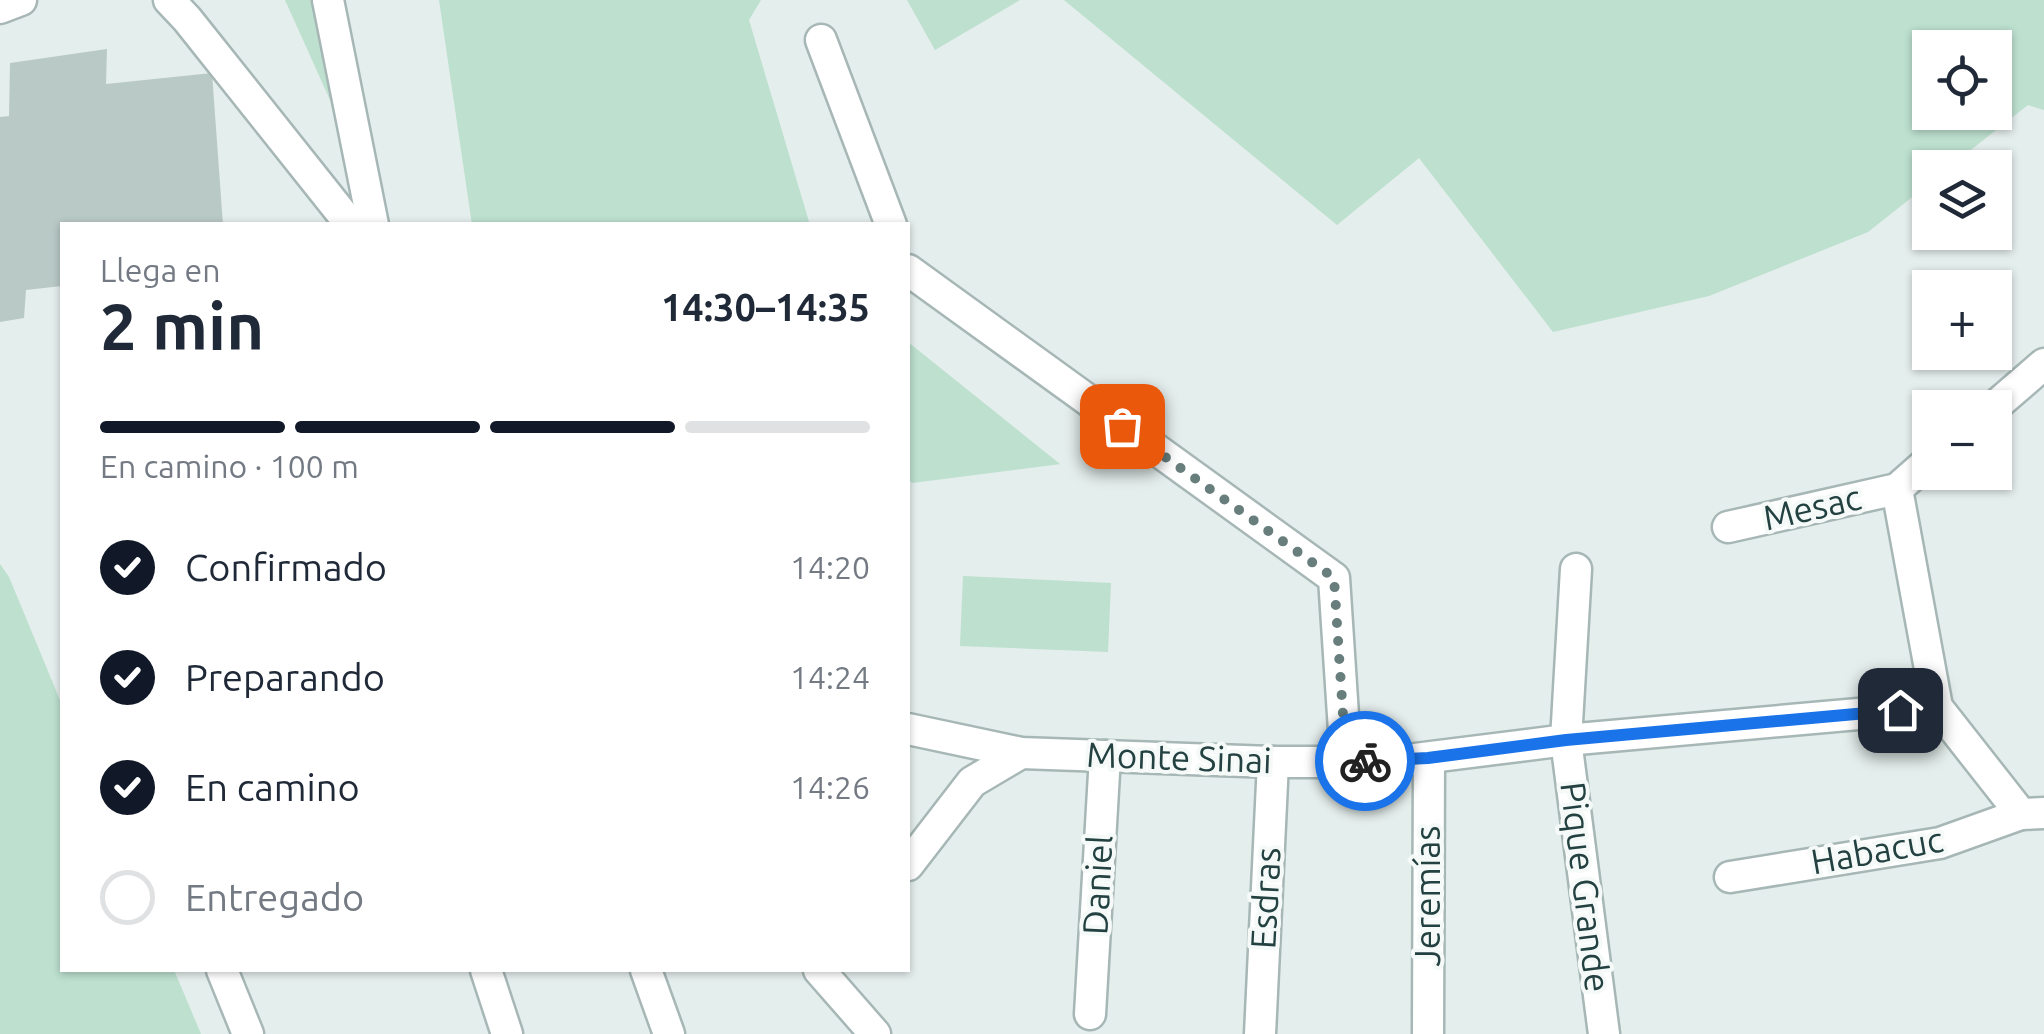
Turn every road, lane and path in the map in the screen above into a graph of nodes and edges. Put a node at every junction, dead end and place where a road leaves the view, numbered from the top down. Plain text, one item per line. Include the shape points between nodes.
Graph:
1 (21, 0) edge
2 (169, 0) edge
3 (328, 0) edge
4 (0, 8) edge
5 (821, 40) dead end
6 (349, 222) edge
7 (371, 222) edge
8 (890, 222) edge
9 (910, 271) edge
10 (2044, 364) edge
11 (2012, 391) edge
12 (1912, 475) edge
13 (1897, 488) junction
14 (1728, 527) dead end
15 (1576, 569) dead end
16 (1937, 707) junction
17 (910, 729) edge
18 (1566, 740) junction
19 (1021, 753) junction
20 (1105, 756) junction
21 (1428, 758) junction
22 (1346, 761) junction
23 (1273, 762) junction
24 (2033, 814) edge
25 (910, 863) edge
26 (1730, 876) dead end
27 (223, 972) edge
28 (647, 972) edge
29 (823, 972) edge
30 (490, 974) edge
31 (1090, 1014) dead end
32 (248, 1034) edge
33 (507, 1034) edge
34 (669, 1034) edge
35 (875, 1034) edge
36 (1260, 1034) edge
37 (1428, 1034) edge
38 (1604, 1034) edge

1 - 4 street
2 - 6 street
3 - 7 street
5 - 8 street
9 - 22 street via 1334,578
10 - 11 street
12 - 13 street
13 - 14 street, Mesac
13 - 16 street
15 - 18 street, Pique Grande
16 - 18 street, Monte Sinai
16 - 24 street
17 - 19 street, Monte Sinai
18 - 21 street, Monte Sinai
18 - 38 street, Pique Grande
19 - 20 street, Monte Sinai
19 - 25 street via 972,782
20 - 23 street, Monte Sinai
20 - 31 street, Daniel
21 - 22 street, Monte Sinai
21 - 37 street, Jeremías
22 - 23 street, Monte Sinai
23 - 36 street, Esdras
24 - 26 street, Habacuc via 1940,844
27 - 32 street
28 - 34 street
29 - 35 street
30 - 33 street

